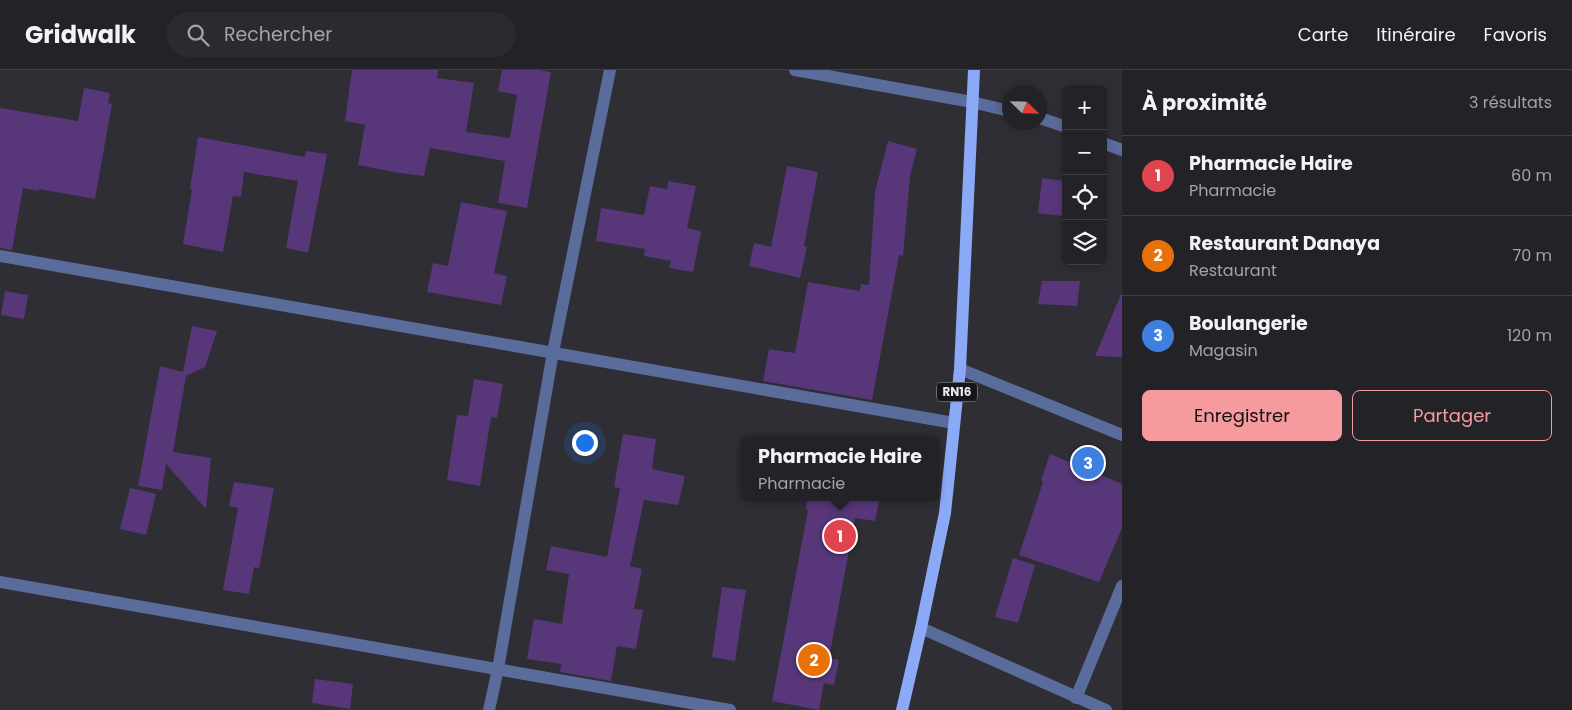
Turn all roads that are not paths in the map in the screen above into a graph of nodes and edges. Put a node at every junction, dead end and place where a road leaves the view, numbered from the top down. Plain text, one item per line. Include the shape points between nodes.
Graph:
1 (610, 70) edge
2 (795, 70) edge
3 (974, 70) edge
4 (972, 102) junction
5 (1002, 109) edge
6 (1047, 120) edge
7 (1062, 126) edge
8 (1107, 144) edge
9 (1122, 150) edge
10 (0, 256) edge
11 (553, 352) junction
12 (960, 369) junction
13 (954, 423) junction
14 (1122, 435) edge
15 (0, 582) edge
16 (1122, 586) edge
17 (921, 628) junction
18 (498, 669) junction
19 (1076, 698) junction
20 (489, 710) edge
21 (730, 710) edge
22 (902, 710) edge
23 (1106, 710) edge

1 - 11 street
2 - 4 street
3 - 4 main road, RN16
4 - 5 street
4 - 12 main road, RN16
6 - 7 street
8 - 9 street
10 - 11 street
11 - 13 street
11 - 18 street
12 - 13 main road, RN16
12 - 14 street
13 - 17 main road, RN16 via 945,513
15 - 18 street
16 - 19 street
17 - 19 street
17 - 22 main road, RN16
18 - 20 street
18 - 21 street
19 - 23 street

